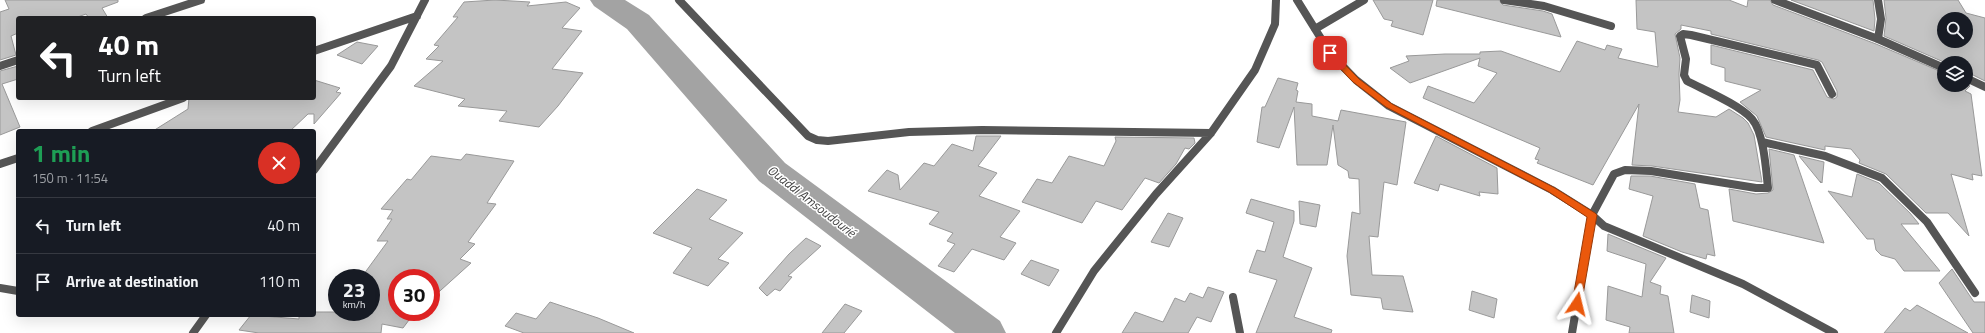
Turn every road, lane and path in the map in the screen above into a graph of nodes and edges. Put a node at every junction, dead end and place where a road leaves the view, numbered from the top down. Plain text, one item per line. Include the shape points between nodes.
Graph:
1 (201, 0) edge
2 (425, 0) edge
3 (679, 0) edge
4 (1276, 0) edge
5 (1297, 0) edge
6 (1364, 0) edge
7 (1504, 0) edge
8 (1775, 0) edge
9 (1878, 0) edge
10 (152, 16) edge
11 (417, 16) junction
12 (1611, 26) dead end
13 (1315, 29) junction
14 (1878, 39) junction
15 (316, 50) edge
16 (16, 61) edge
17 (1937, 65) edge
18 (0, 66) edge
19 (1973, 81) edge
20 (1985, 87) edge
21 (1832, 94) dead end
22 (177, 100) edge
23 (98, 129) edge
24 (1211, 133) junction
25 (1762, 142) junction
26 (16, 159) edge
27 (0, 164) edge
28 (316, 167) edge
29 (1592, 215) junction
30 (0, 288) edge
31 (16, 292) edge
32 (1975, 293) dead end
33 (1233, 297) dead end
34 (205, 317) edge
35 (193, 333) edge
36 (1056, 333) edge
37 (1240, 333) edge
38 (1572, 333) edge
39 (1834, 333) edge

1 - 10 street
2 - 11 street
3 - 24 street via 808,136 817,140 909,132 982,130
4 - 24 street via 1275,24 1256,70
5 - 13 street
6 - 13 street
7 - 12 street via 1544,6
8 - 14 street
9 - 14 street via 1881,19
11 - 15 street
11 - 28 street via 391,66
13 - 29 street via 1330,53 1356,80 1389,106 1552,190
14 - 17 street
16 - 18 street
19 - 20 street
21 - 25 street via 1817,65 1691,35 1680,36 1686,59 1684,75 1687,81 1744,112 1752,119
22 - 23 street
24 - 36 street via 1156,194 1094,271
25 - 29 street via 1768,188 1650,171 1625,170 1614,174
25 - 32 street via 1825,156 1882,178 1927,222
26 - 27 street
29 - 38 street
29 - 39 street via 1604,226 1743,284
30 - 31 street
33 - 37 street
34 - 35 street

